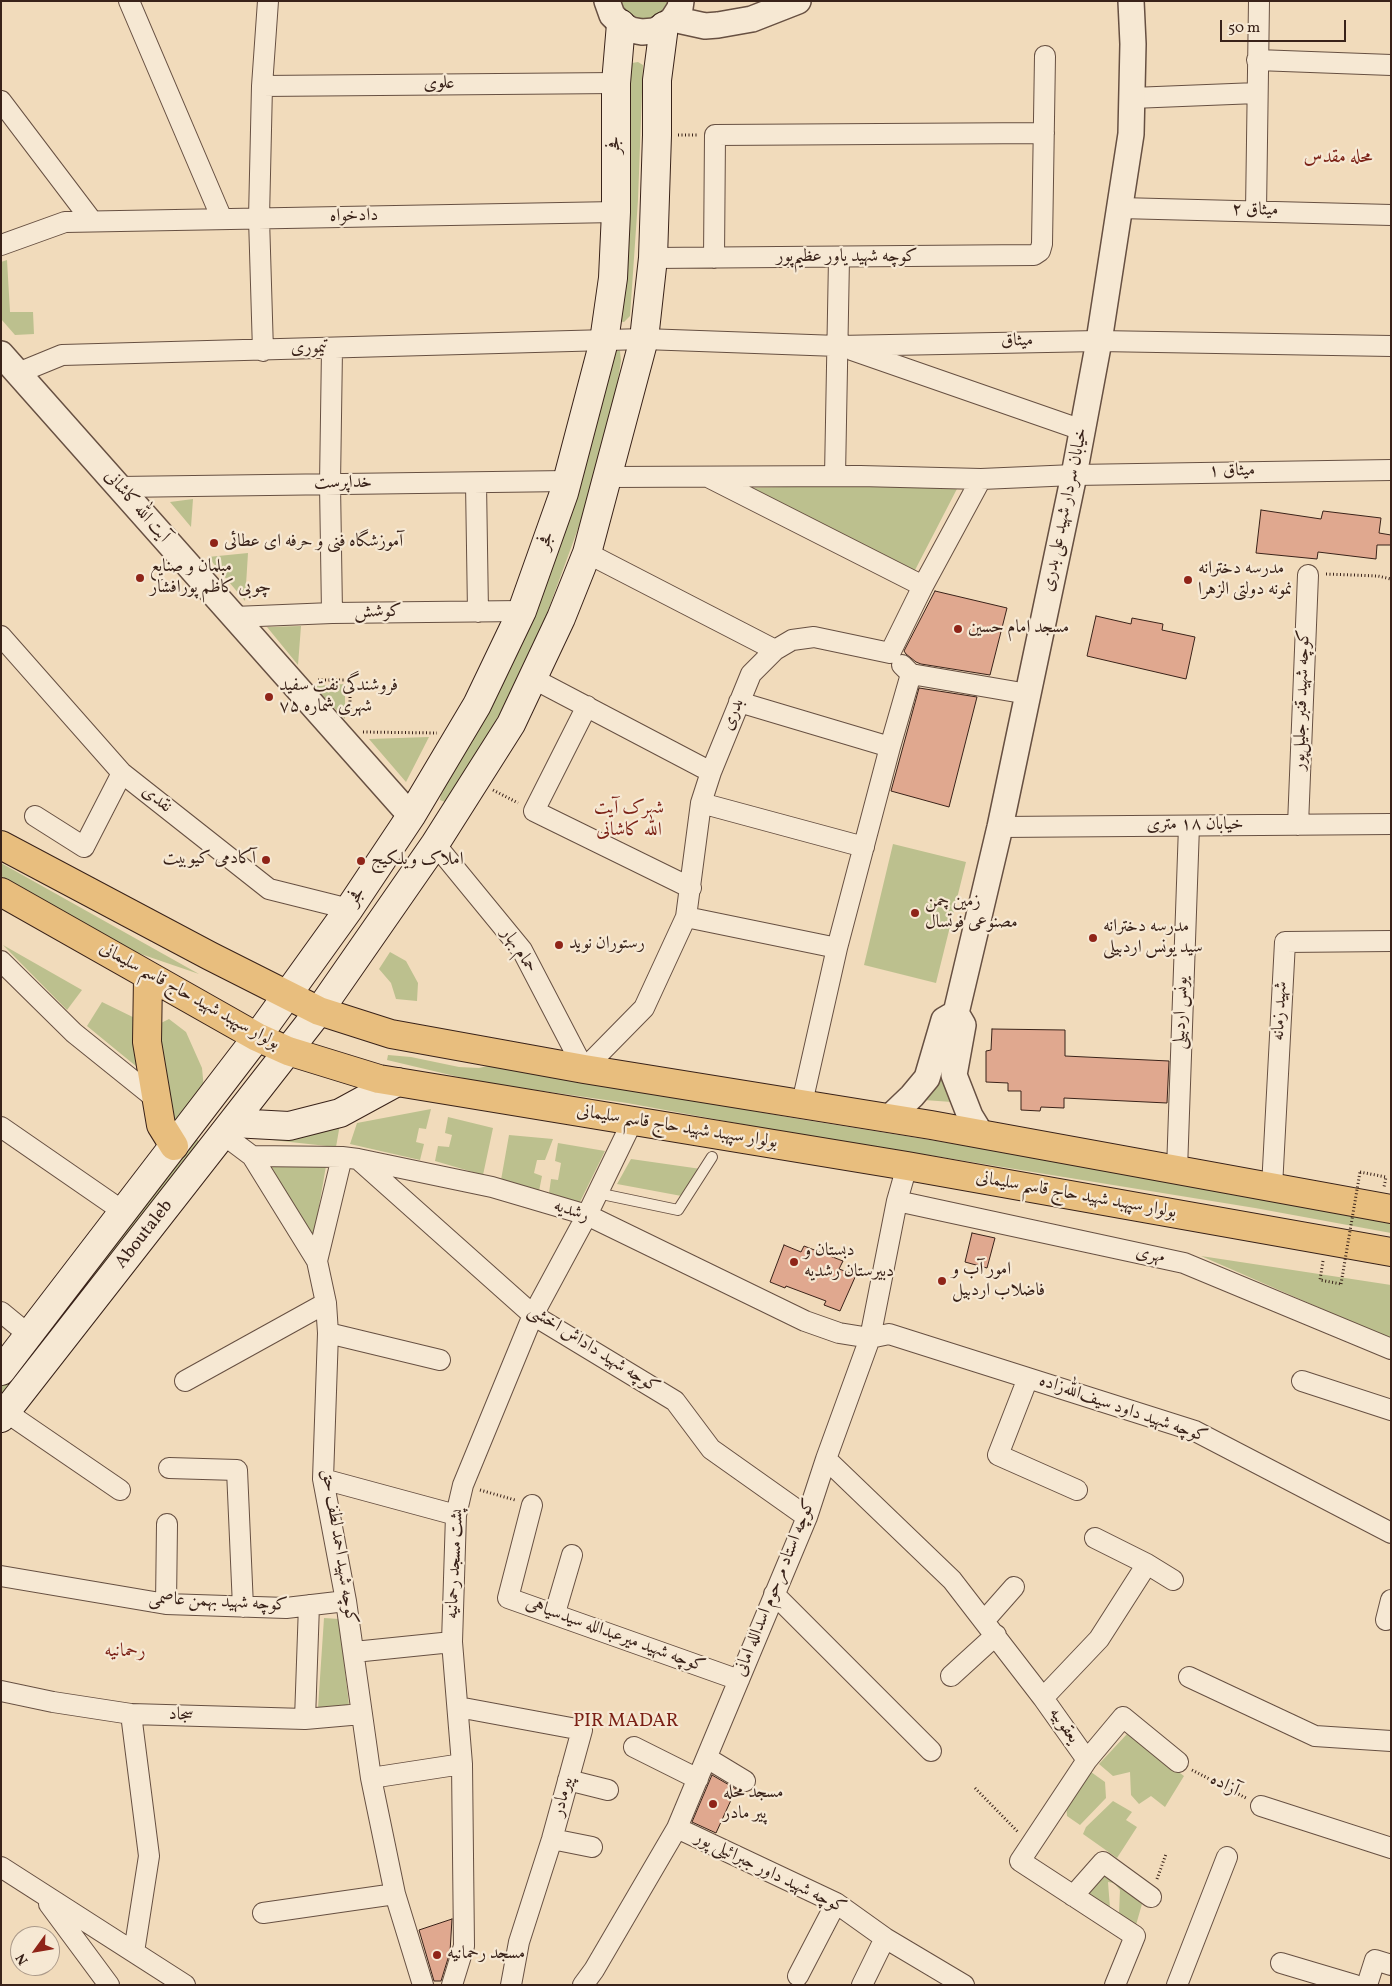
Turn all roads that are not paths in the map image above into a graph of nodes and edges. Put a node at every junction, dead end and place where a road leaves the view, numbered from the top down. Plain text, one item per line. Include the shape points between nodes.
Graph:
1 (129, 1) edge
2 (268, 1) edge
3 (607, 1) edge
4 (798, 1) edge
5 (1131, 1) edge
6 (1259, 1) edge
7 (673, 16) edge
8 (621, 24) junction
9 (1045, 56) dead end
10 (1257, 60) junction
11 (1391, 65) edge
12 (616, 83) junction
13 (262, 86) junction
14 (1257, 93) junction
15 (1132, 98) junction
16 (1, 101) edge
17 (1044, 133) junction
18 (1120, 208) junction
19 (1256, 211) junction
20 (616, 212) junction
21 (1391, 215) edge
22 (259, 218) junction
23 (222, 219) junction
24 (92, 221) junction
25 (1, 245) edge
26 (653, 258) junction
27 (714, 258) junction
28 (839, 258) junction
29 (644, 339) junction
30 (1099, 340) junction
31 (604, 341) junction
32 (838, 346) junction
33 (1391, 346) edge
34 (332, 349) junction
35 (264, 350) junction
36 (1, 354) edge
37 (18, 372) junction
38 (1082, 430) junction
39 (1391, 470) edge
40 (1074, 475) junction
41 (608, 476) junction
42 (706, 476) junction
43 (835, 476) junction
44 (981, 479) junction
45 (567, 481) junction
46 (476, 483) junction
47 (330, 484) junction
48 (119, 487) junction
49 (588, 552) junction
50 (1308, 575) road end
51 (923, 586) junction
52 (522, 611) junction
53 (478, 612) junction
54 (332, 613) junction
55 (234, 617) junction
56 (1, 636) edge
57 (775, 650) junction
58 (890, 653) junction
59 (911, 674) junction
60 (532, 678) junction
61 (1028, 694) junction
62 (739, 702) junction
63 (587, 706) junction
64 (890, 747) junction
65 (711, 772) junction
66 (122, 773) junction
67 (701, 803) junction
68 (35, 816) dead end
69 (411, 816) junction
70 (1391, 824) edge
71 (1298, 825) junction
72 (1189, 826) junction
73 (1000, 827) junction
74 (435, 844) junction
75 (1, 845) edge
76 (864, 847) junction
77 (691, 888) junction
78 (1, 892) edge
79 (349, 909) junction
80 (686, 917) junction
81 (1391, 941) edge
82 (837, 948) junction
83 (1, 961) edge
84 (148, 976) junction
85 (287, 994) junction
86 (319, 1011) junction
87 (956, 1012) junction
88 (257, 1036) junction
89 (288, 1051) junction
90 (584, 1069) junction
91 (396, 1082) junction
92 (156, 1099) junction
93 (802, 1104) junction
94 (889, 1118) junction
95 (633, 1120) junction
96 (1, 1126) edge
97 (229, 1129) junction
98 (981, 1134) junction
99 (174, 1146) junction
100 (252, 1156) junction
101 (712, 1157) dead end
102 (350, 1158) junction
103 (907, 1166) junction
104 (1177, 1170) junction
105 (1272, 1187) junction
106 (598, 1193) junction
107 (897, 1201) junction
108 (1391, 1209) edge
109 (124, 1212) junction
110 (587, 1216) junction
111 (1391, 1252) edge
112 (317, 1261) junction
113 (326, 1303) junction
114 (1, 1312) edge
115 (533, 1315) junction
116 (328, 1333) junction
117 (29, 1336) junction
118 (870, 1338) junction
119 (1391, 1349) edge
120 (440, 1360) dead end
121 (4, 1362) edge
122 (1028, 1378) junction
123 (185, 1382) dead end
124 (1302, 1382) dead end
125 (1391, 1410) edge
126 (3, 1415) edge
127 (828, 1461) junction
128 (169, 1468) dead end
129 (323, 1479) junction
130 (120, 1490) dead end
131 (1077, 1490) dead end
132 (532, 1506) road end
133 (456, 1515) junction
134 (807, 1517) junction
135 (167, 1524) dead end
136 (1391, 1533) edge
137 (1095, 1538) dead end
138 (572, 1555) dead end
139 (1147, 1564) junction
140 (1, 1576) edge
141 (1173, 1580) dead end
142 (1014, 1587) dead end
143 (774, 1594) junction
144 (1391, 1600) edge
145 (346, 1601) junction
146 (166, 1604) junction
147 (309, 1605) junction
148 (242, 1607) junction
149 (555, 1613) junction
150 (1386, 1620) dead end
151 (990, 1628) junction
152 (452, 1642) junction
153 (354, 1652) junction
154 (950, 1676) dead end
155 (1190, 1677) dead end
156 (739, 1680) junction
157 (1, 1690) edge
158 (1043, 1698) junction
159 (458, 1707) junction
160 (130, 1714) junction
161 (362, 1714) junction
162 (305, 1719) junction
163 (1391, 1740) edge
164 (634, 1746) dead end
165 (931, 1751) dead end
166 (706, 1758) junction
167 (1087, 1760) junction
168 (1178, 1762) road end
169 (462, 1764) junction
170 (372, 1778) junction
171 (568, 1780) junction
172 (698, 1780) junction
173 (745, 1780) dead end
174 (608, 1790) dead end
175 (1261, 1806) road end
176 (677, 1828) junction
177 (552, 1840) junction
178 (592, 1847) dead end
179 (1391, 1848) edge
180 (1227, 1857) dead end
181 (1, 1867) edge
182 (42, 1894) junction
183 (395, 1894) junction
184 (1073, 1896) junction
185 (1151, 1897) dead end
186 (836, 1902) junction
187 (263, 1913) dead end
188 (885, 1938) junction
189 (134, 1952) junction
190 (1281, 1963) dead end
191 (1391, 1964) edge
192 (798, 1976) dead end
193 (109, 1985) edge
194 (185, 1985) edge
195 (423, 1985) edge
196 (452, 1985) edge
197 (511, 1985) edge
198 (583, 1985) edge
199 (862, 1985) edge
200 (964, 1985) edge
201 (1115, 1985) edge
202 (1177, 1985) edge
203 (1355, 1985) edge
204 (1367, 1985) edge

1 - 23 street
2 - 13 street
3 - 8 street via 612,15
4 - 7 street via 752,19 718,25 705,26
5 - 15 street, خیابان سردار شهید علی بدری
6 - 10 street
7 - 8 street via 654,31 631,30
7 - 26 main road, فجر via 657,80
8 - 12 main road, فجر
9 - 17 street
10 - 11 street
10 - 14 street
12 - 13 street, علوی
12 - 20 main road, فجر
13 - 22 street
14 - 15 street
14 - 19 street
15 - 18 street, خیابان سردار شهید علی بدری via 1131,134
16 - 24 street
17 - 27 street via 715,135
17 - 28 street, کوچه شهید یاور عظیم‌پور via 1040,251 1034,255
18 - 19 street, میثاق ۲
18 - 30 street, خیابان سردار شهید علی بدری
19 - 21 street, میثاق ۲
20 - 22 street, دادخواه
20 - 31 main road, فجر via 613,278
22 - 23 street, دادخواه
22 - 35 street
23 - 24 street, دادخواه
24 - 25 street, دادخواه via 65,222
26 - 27 street, کوچه شهید یاور عظیم‌پور
26 - 29 main road, فجر
27 - 28 street, کوچه شهید یاور عظیم‌پور
28 - 32 street
29 - 31 street, تیموری
29 - 32 street, میثاق
29 - 41 main road, فجر
30 - 32 street, میثاق
30 - 33 street, میثاق
30 - 38 street, خیابان سردار شهید علی بدری
31 - 34 street, تیموری
31 - 45 main road, فجر
32 - 38 street
32 - 43 street
34 - 35 street, تیموری
34 - 47 street
35 - 37 street, تیموری via 62,355
36 - 37 street, آیت الله کاشانی
37 - 48 street, آیت الله کاشانی
38 - 40 street, خیابان سردار شهید علی بدری
39 - 40 street, میثاق ۱
40 - 44 street
40 - 61 street, خیابان سردار شهید علی بدری
41 - 42 street
41 - 49 main road, فجر
42 - 43 street
42 - 51 street
43 - 44 street
44 - 51 street
45 - 46 street, خداپرست
45 - 52 main road, فجر
46 - 47 street, خداپرست
46 - 53 street
47 - 48 street, خداپرست
47 - 54 street
48 - 55 street, آیت الله کاشانی
49 - 57 street
49 - 60 main road, فجر
50 - 71 street, کوچه شهید قنبر جلیل‌پور
51 - 58 street
52 - 53 street, کوشش
52 - 69 main road, فجر via 477,705
53 - 54 street, کوشش
54 - 55 street, کوشش
55 - 69 street, آیت الله کاشانی
56 - 66 street, نقدی
57 - 58 street, بدری via 792,640 814,637
57 - 62 street, بدری via 751,674
58 - 59 street
59 - 61 street
59 - 64 street
60 - 63 street
60 - 74 main road, فجر via 511,724
61 - 73 street, خیابان سردار شهید علی بدری
62 - 64 street
62 - 65 street, بدری
63 - 65 street
63 - 77 street via 534,811
64 - 76 street
65 - 67 street, بدری
66 - 68 street via 84,847
66 - 79 street, نقدی via 269,889
67 - 76 street
67 - 77 street, بدری
69 - 74 main road
69 - 79 main road, فجر
70 - 71 street, خیابان ۱۸ متری
71 - 72 street, خیابان ۱۸ متری
72 - 73 street, خیابان ۱۸ متری
72 - 104 street, یونس اردبیلی
73 - 87 street, خیابان سردار شهید علی بدری
74 - 86 main road, فجر
74 - 90 street, حمام بهار via 522,950
75 - 85 main road
76 - 82 street
77 - 80 street, بدری
78 - 84 main road, بولوار سپهبد شهید حاج قاسم سلیمانی
79 - 85 main road, فجر
80 - 82 street
80 - 90 street, بدری via 644,1008
81 - 105 street, شهید زمانه via 1285,942
82 - 93 street
83 - 92 street via 74,1033
84 - 88 main road, بولوار سپهبد شهید حاج قاسم سلیمانی
84 - 92 main road via 147,1042
85 - 86 main road
85 - 88 main road, فجر
86 - 89 main road, فجر
86 - 90 main road via 391,1034
87 - 94 street, خیابان سردار شهید علی بدری via 944,1020 927,1078
87 - 98 street, خیابان سردار شهید علی بدری via 963,1025 954,1075 970,1116
88 - 89 main road, بولوار سپهبد شهید حاج قاسم سلیمانی
88 - 99 main road, Aboutaleb
89 - 91 main road, بولوار سپهبد شهید حاج قاسم سلیمانی
89 - 97 main road, Aboutaleb
90 - 93 main road
91 - 95 main road, بولوار سپهبد شهید حاج قاسم سلیمانی
91 - 97 main road via 340,1113 289,1126
92 - 99 main road via 161,1125
93 - 94 main road
94 - 98 main road
95 - 103 main road, بولوار سپهبد شهید حاج قاسم سلیمانی
95 - 106 street, پشت مسجد رحمانیه
96 - 109 street
97 - 100 street, کوچه شهید احمد لطف حق
97 - 126 main road, Aboutaleb
98 - 104 main road
99 - 109 main road, Aboutaleb
100 - 102 street, رشدیه
100 - 112 street, کوچه شهید احمد لطف حق
101 - 106 lane via 678,1210
102 - 110 street, رشدیه via 492,1187
102 - 112 street
102 - 115 street, کوچه شهید داداش اخشی
103 - 107 street, کوچه استاد مرحوم اسدالله امانی
103 - 111 main road, بولوار سپهبد شهید حاج قاسم سلیمانی
104 - 105 main road
105 - 108 main road
106 - 110 street, پشت مسجد رحمانیه
107 - 118 street, کوچه استاد مرحوم اسدالله امانی
107 - 119 street, مهری via 1184,1263
109 - 117 main road, Aboutaleb
110 - 115 street, پشت مسجد رحمانیه
110 - 118 street, رشدیه via 805,1321 839,1333
112 - 113 street, کوچه شهید احمد لطف حق
113 - 116 street, کوچه شهید احمد لطف حق
113 - 123 street
114 - 117 street
115 - 133 street, پشت مسجد رحمانیه via 463,1485
115 - 134 street, کوچه شهید داداش اخشی via 676,1402 711,1449
116 - 120 street
116 - 129 street, کوچه شهید احمد لطف حق
117 - 121 main road, Aboutaleb
118 - 122 street, کوچه شهید داود سیف‌الله‌زاده via 889,1334
118 - 127 street, کوچه استاد مرحوم اسدالله امانی
122 - 131 street via 998,1455
122 - 136 street, کوچه شهید داود سیف‌الله‌زاده via 1195,1430
124 - 125 street
126 - 130 street
127 - 134 street, کوچه استاد مرحوم اسدالله امانی
127 - 151 street, یعقوبیه via 952,1580
128 - 148 street via 237,1470
129 - 133 street
129 - 145 street, کوچه شهید احمد لطف حق
132 - 149 street, کوچه شهید میرعبدالله سیدسیاهی via 508,1598
133 - 152 street, پشت مسجد رحمانیه
134 - 143 street, کوچه استاد مرحوم اسدالله امانی
135 - 146 street
137 - 139 street
138 - 149 street
139 - 141 street
139 - 158 street via 1099,1639
140 - 146 street, کوچه شهید بهمن عاصمی
142 - 151 street
143 - 156 street, کوچه استاد مرحوم اسدالله امانی
143 - 165 street
144 - 150 street
145 - 147 street, کوچه شهید بهمن عاصمی
145 - 153 street, کوچه شهید احمد لطف حق
146 - 148 street, کوچه شهید بهمن عاصمی
147 - 148 street, کوچه شهید بهمن عاصمی
147 - 162 street
149 - 156 street, کوچه شهید میرعبدالله سیدسیاهی
151 - 154 street
151 - 158 street, یعقوبیه
152 - 153 street
152 - 159 street, پشت مسجد رحمانیه
153 - 161 street, کوچه شهید احمد لطف حق
155 - 163 street via 1316,1736
156 - 166 street, کوچه استاد مرحوم اسدالله امانی
157 - 160 street, سجاد
158 - 167 street, یعقوبیه
159 - 169 street, پشت مسجد رحمانیه
159 - 171 street, پیرمادر via 582,1730
160 - 162 street, سجاد
160 - 189 street via 150,1856
161 - 162 street, سجاد
161 - 170 street, کوچه شهید احمد لطف حق
164 - 172 street
166 - 172 street, کوچه استاد مرحوم اسدالله امانی
166 - 173 street
167 - 168 street via 1123,1718
167 - 184 street, یعقوبیه via 1020,1861
169 - 170 street
169 - 196 street, پشت مسجد رحمانیه via 464,1946
170 - 183 street, کوچه شهید احمد لطف حق
171 - 174 street
171 - 177 street, پیرمادر
172 - 176 street, کوچه استاد مرحوم اسدالله امانی
175 - 179 street
176 - 186 street, کوچه شهید داور جبرائیلی پور
176 - 198 street, کوچه استاد مرحوم اسدالله امانی
177 - 178 street
177 - 197 street, پیرمادر via 519,1942
180 - 202 street
181 - 182 street
182 - 189 street
182 - 193 street
183 - 187 street
183 - 195 street, کوچه شهید احمد لطف حق
184 - 185 street via 1103,1862
184 - 201 street, یعقوبیه via 1135,1936
186 - 188 street, کوچه شهید داور جبرائیلی پور
186 - 192 street
188 - 199 street
188 - 200 street, کوچه شهید داور جبرائیلی پور
189 - 194 street
190 - 203 street
191 - 204 street via 1375,1960

